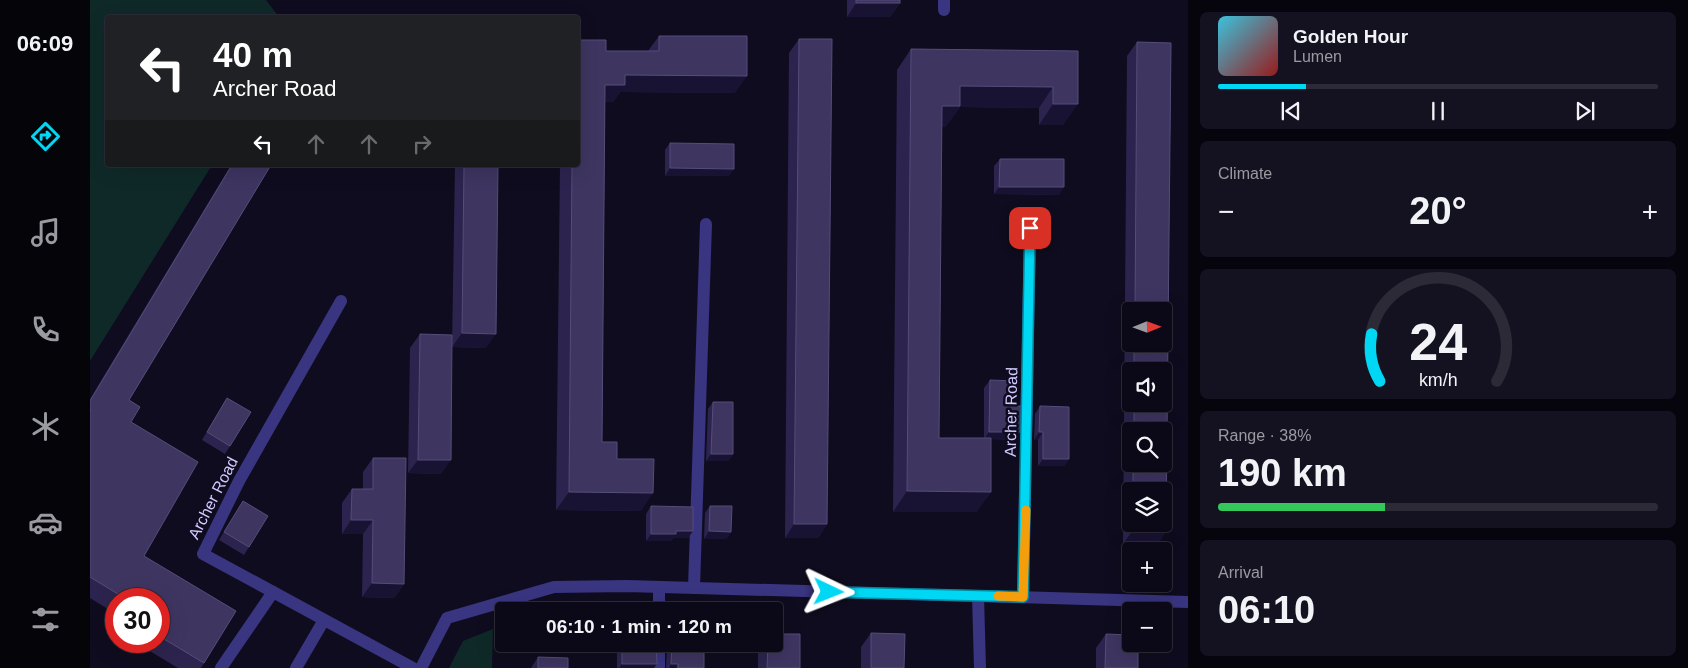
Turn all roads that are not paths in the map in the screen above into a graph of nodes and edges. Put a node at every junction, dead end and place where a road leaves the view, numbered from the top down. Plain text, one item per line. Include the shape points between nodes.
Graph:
1 (706, 224) dead end
2 (1030, 228) dead end
3 (341, 301) dead end
4 (659, 587) junction
5 (694, 588) junction
6 (272, 592) junction
7 (978, 596) junction
8 (1023, 597) junction
9 (659, 602) edge
10 (1188, 602) edge
11 (324, 620) junction
12 (659, 652) edge
13 (221, 668) edge
14 (296, 668) edge
15 (413, 668) edge
16 (421, 668) edge
17 (659, 668) edge
18 (980, 668) edge

1 - 5 street
2 - 8 street, Archer Road
3 - 6 street, Archer Road via 239,481 203,554
4 - 5 street
4 - 9 street
4 - 16 street via 554,587 447,618
5 - 7 street
6 - 11 street, Archer Road
6 - 13 street
7 - 8 street
7 - 18 street
8 - 10 street
11 - 14 street
11 - 15 street, Archer Road
12 - 17 street

